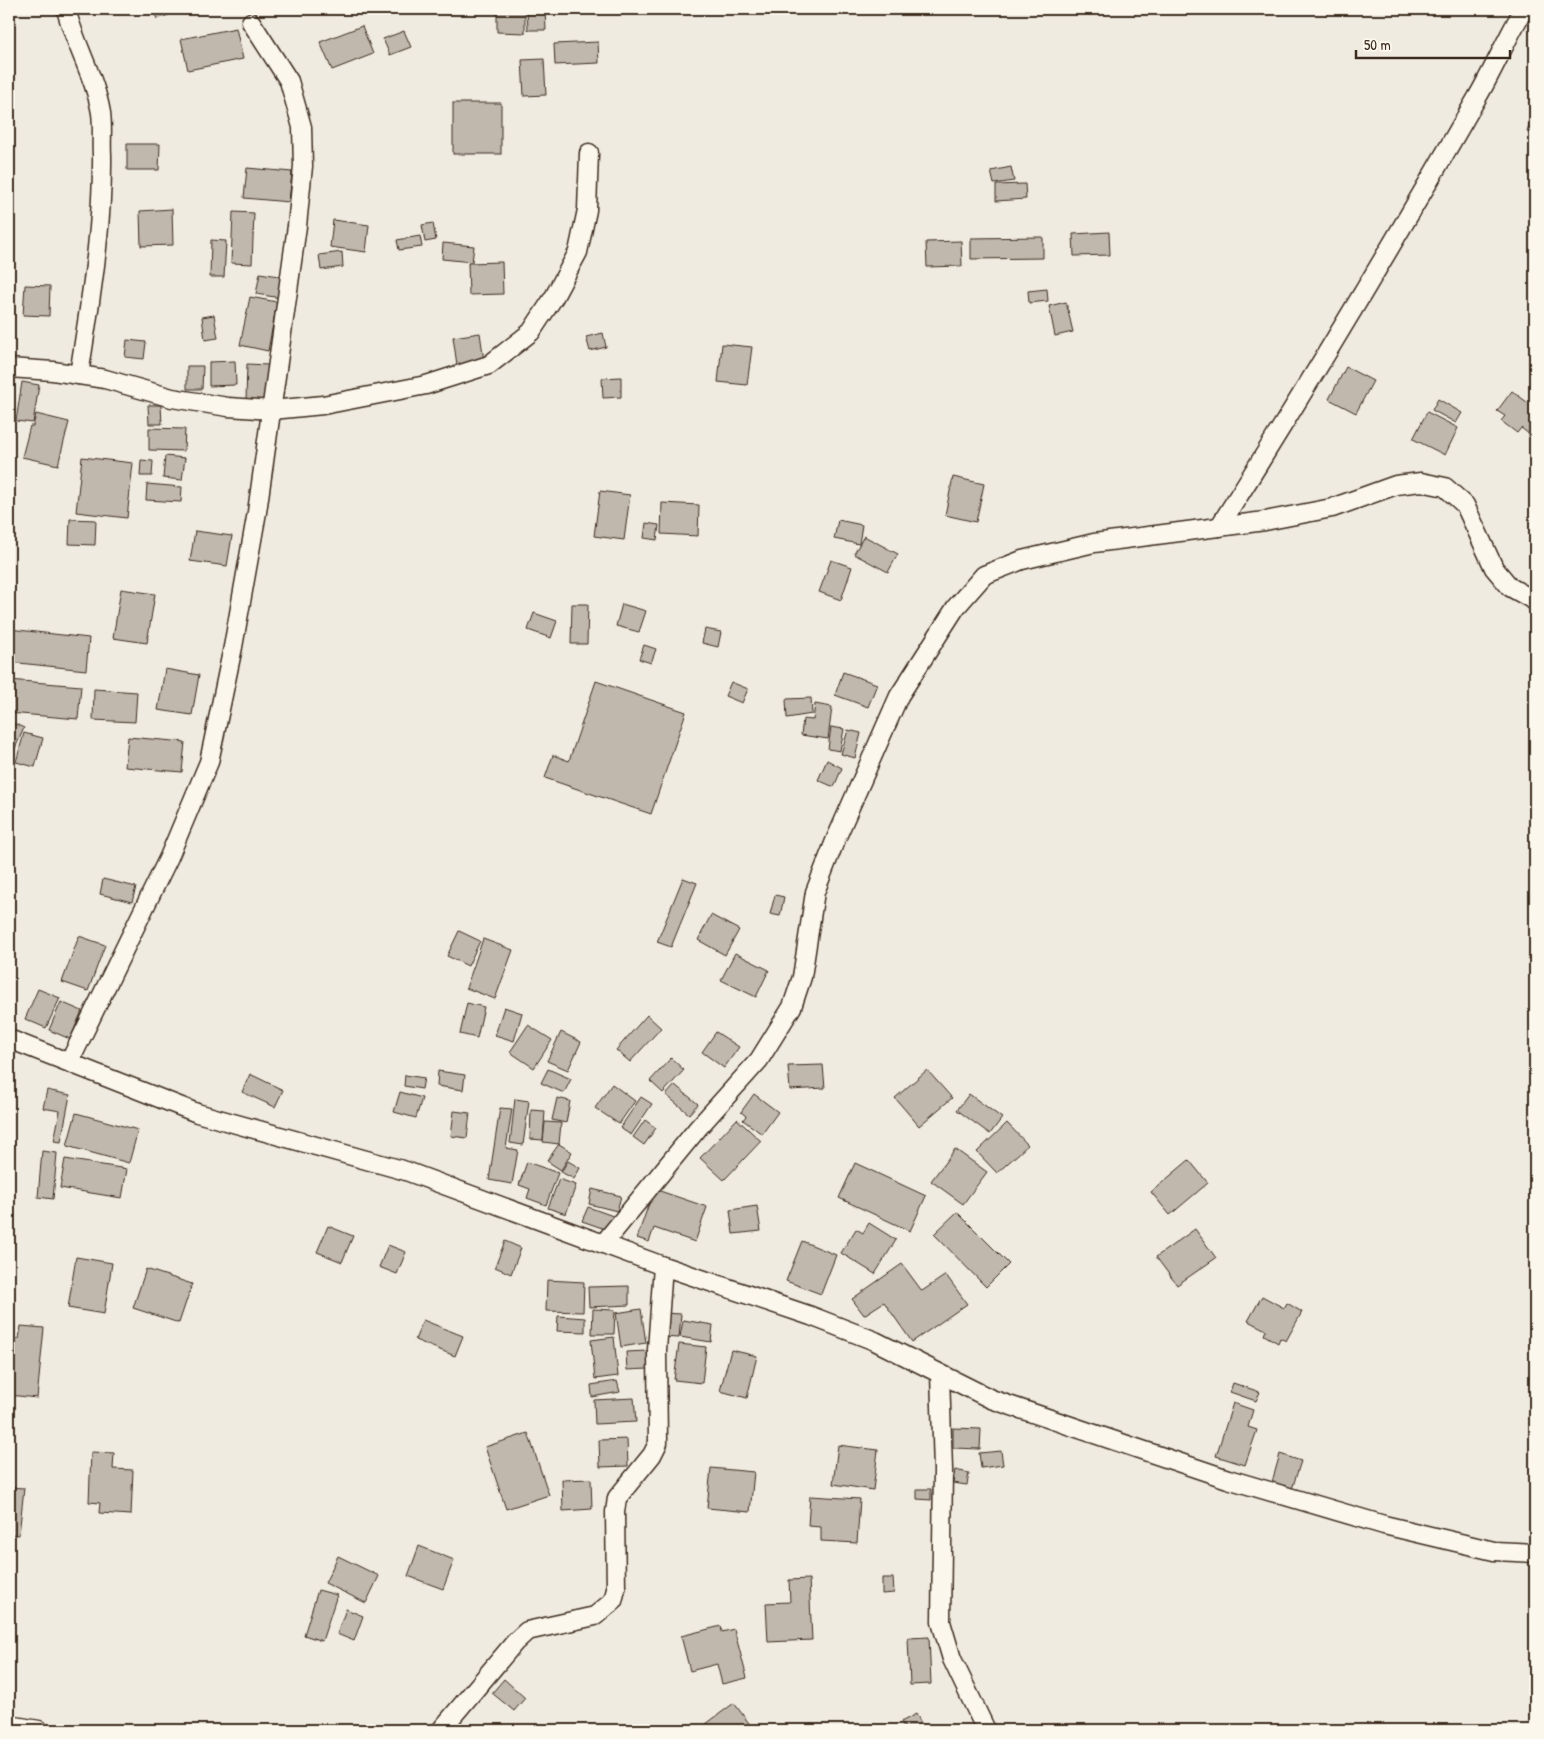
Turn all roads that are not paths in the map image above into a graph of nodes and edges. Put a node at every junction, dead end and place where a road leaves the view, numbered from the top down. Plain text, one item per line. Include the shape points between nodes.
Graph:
1 (66, 9) edge
2 (1524, 9) edge
3 (252, 22) dead end
4 (589, 153) dead end
5 (9, 368) edge
6 (79, 375) junction
7 (272, 410) junction
8 (1219, 527) junction
9 (1535, 601) edge
10 (9, 1039) edge
11 (70, 1061) junction
12 (604, 1243) junction
13 (663, 1266) junction
14 (940, 1374) junction
15 (1535, 1553) edge
16 (9, 1726) edge
17 (39, 1730) edge
18 (441, 1730) edge
19 (986, 1730) edge

1 - 6 street via 101,114 102,183 98,246
2 - 8 street via 1479,94 1305,391
3 - 7 street via 288,81 302,127 301,186
4 - 7 street via 587,210 578,252 531,332 489,365 426,385 324,405
5 - 6 street
6 - 7 street via 105,378 172,398
7 - 11 street via 233,647 209,762 170,857
8 - 9 street via 1332,508 1396,485 1422,482 1446,487 1465,505 1494,568 1510,587
8 - 12 street via 1094,543 1022,560 984,575 956,607 899,696 835,841 815,892 802,977 792,1007 759,1060 698,1128
10 - 11 street
11 - 12 street via 197,1113 406,1171
12 - 13 street
13 - 14 street via 866,1337
13 - 18 street via 657,1350 658,1443 617,1498 616,1589 613,1601 595,1616 527,1631 514,1642
14 - 15 street via 991,1399 1265,1490 1494,1551
14 - 19 street via 943,1470 941,1622 952,1659
16 - 17 street

